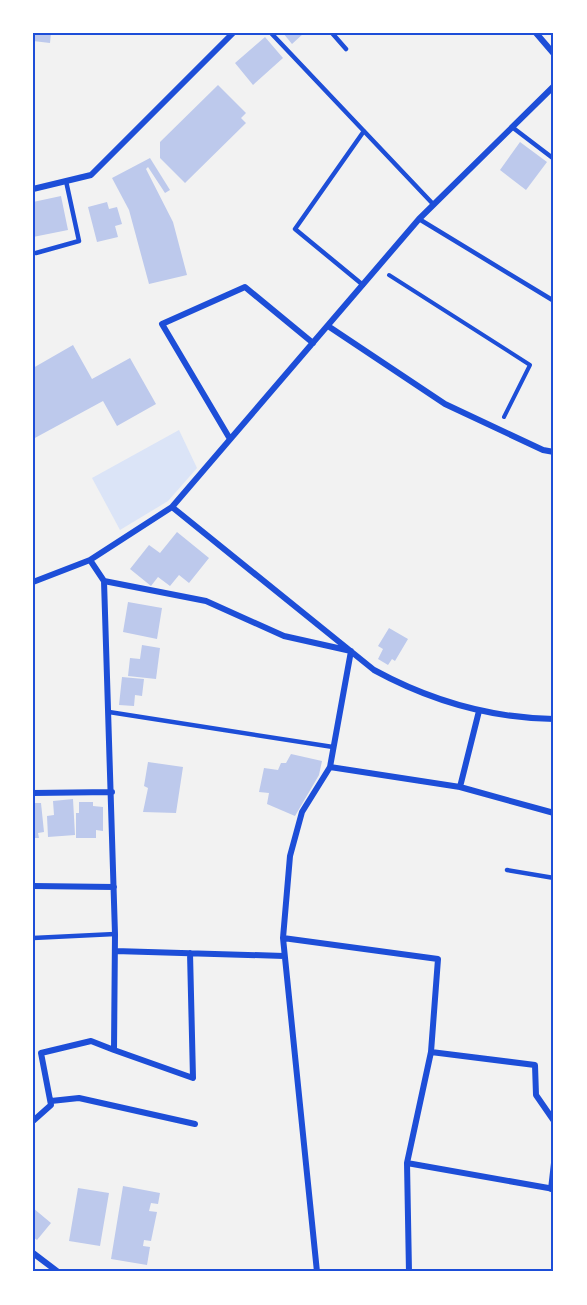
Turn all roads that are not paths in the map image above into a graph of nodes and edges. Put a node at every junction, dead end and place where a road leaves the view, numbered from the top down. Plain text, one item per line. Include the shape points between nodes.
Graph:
1 (233, 33) edge
2 (271, 33) edge
3 (332, 33) edge
4 (536, 33) edge
5 (346, 49) dead end
6 (554, 54) edge
7 (554, 86) edge
8 (512, 127) junction
9 (364, 131) junction
10 (554, 159) edge
11 (66, 181) junction
12 (33, 189) edge
13 (433, 204) junction
14 (419, 219) junction
15 (36, 253) dead end
16 (363, 285) junction
17 (554, 301) edge
18 (328, 326) junction
19 (313, 343) junction
20 (230, 439) junction
21 (554, 452) edge
22 (172, 507) junction
23 (90, 560) junction
24 (104, 581) junction
25 (33, 582) edge
26 (351, 651) junction
27 (479, 711) junction
28 (109, 712) junction
29 (554, 719) edge
30 (333, 747) junction
31 (330, 766) junction
32 (460, 787) junction
33 (112, 792) junction
34 (33, 793) edge
35 (554, 813) edge
36 (507, 870) dead end
37 (554, 878) edge
38 (33, 886) edge
39 (114, 887) junction
40 (115, 934) junction
41 (33, 938) edge
42 (283, 938) junction
43 (115, 951) junction
44 (190, 953) junction
45 (284, 956) junction
46 (114, 1050) junction
47 (431, 1052) junction
48 (51, 1101) junction
49 (33, 1121) edge
50 (554, 1121) edge
51 (195, 1124) dead end
52 (407, 1163) junction
53 (554, 1163) edge
54 (552, 1189) edge
55 (33, 1253) edge
56 (58, 1272) edge
57 (161, 1272) edge
58 (236, 1272) edge
59 (317, 1272) edge
60 (409, 1272) edge

1 - 11 street via 91,175
2 - 9 lane
3 - 5 lane
4 - 6 street
7 - 8 street
8 - 10 lane
8 - 13 street
9 - 13 lane
9 - 16 lane via 295,229
11 - 12 street
11 - 15 lane via 79,241
13 - 14 street
14 - 16 street
14 - 17 lane
16 - 18 street
18 - 19 street
18 - 21 street via 445,404
19 - 20 street
19 - 20 street via 245,287 162,324
20 - 22 street
22 - 23 street
22 - 26 street
23 - 24 street
23 - 25 street
24 - 26 street via 206,601 284,636
24 - 28 street
26 - 27 street via 404,687
26 - 30 street
27 - 29 street via 524,719
27 - 32 street
28 - 30 lane
28 - 33 street
30 - 31 street
31 - 32 street
31 - 42 street via 302,812 290,856
32 - 35 street
33 - 34 street
33 - 39 street
36 - 37 lane
38 - 39 street
39 - 40 street
40 - 41 lane
40 - 43 street
42 - 45 street
42 - 47 street via 438,959
43 - 44 street
43 - 46 street
44 - 45 street
44 - 46 street via 193,1078
45 - 59 street
46 - 48 street via 91,1041 41,1053
47 - 50 street via 535,1065 536,1095
47 - 52 street
48 - 49 street
48 - 51 street via 79,1098
52 - 54 street
52 - 60 street
53 - 54 street
55 - 56 street
57 - 58 street

